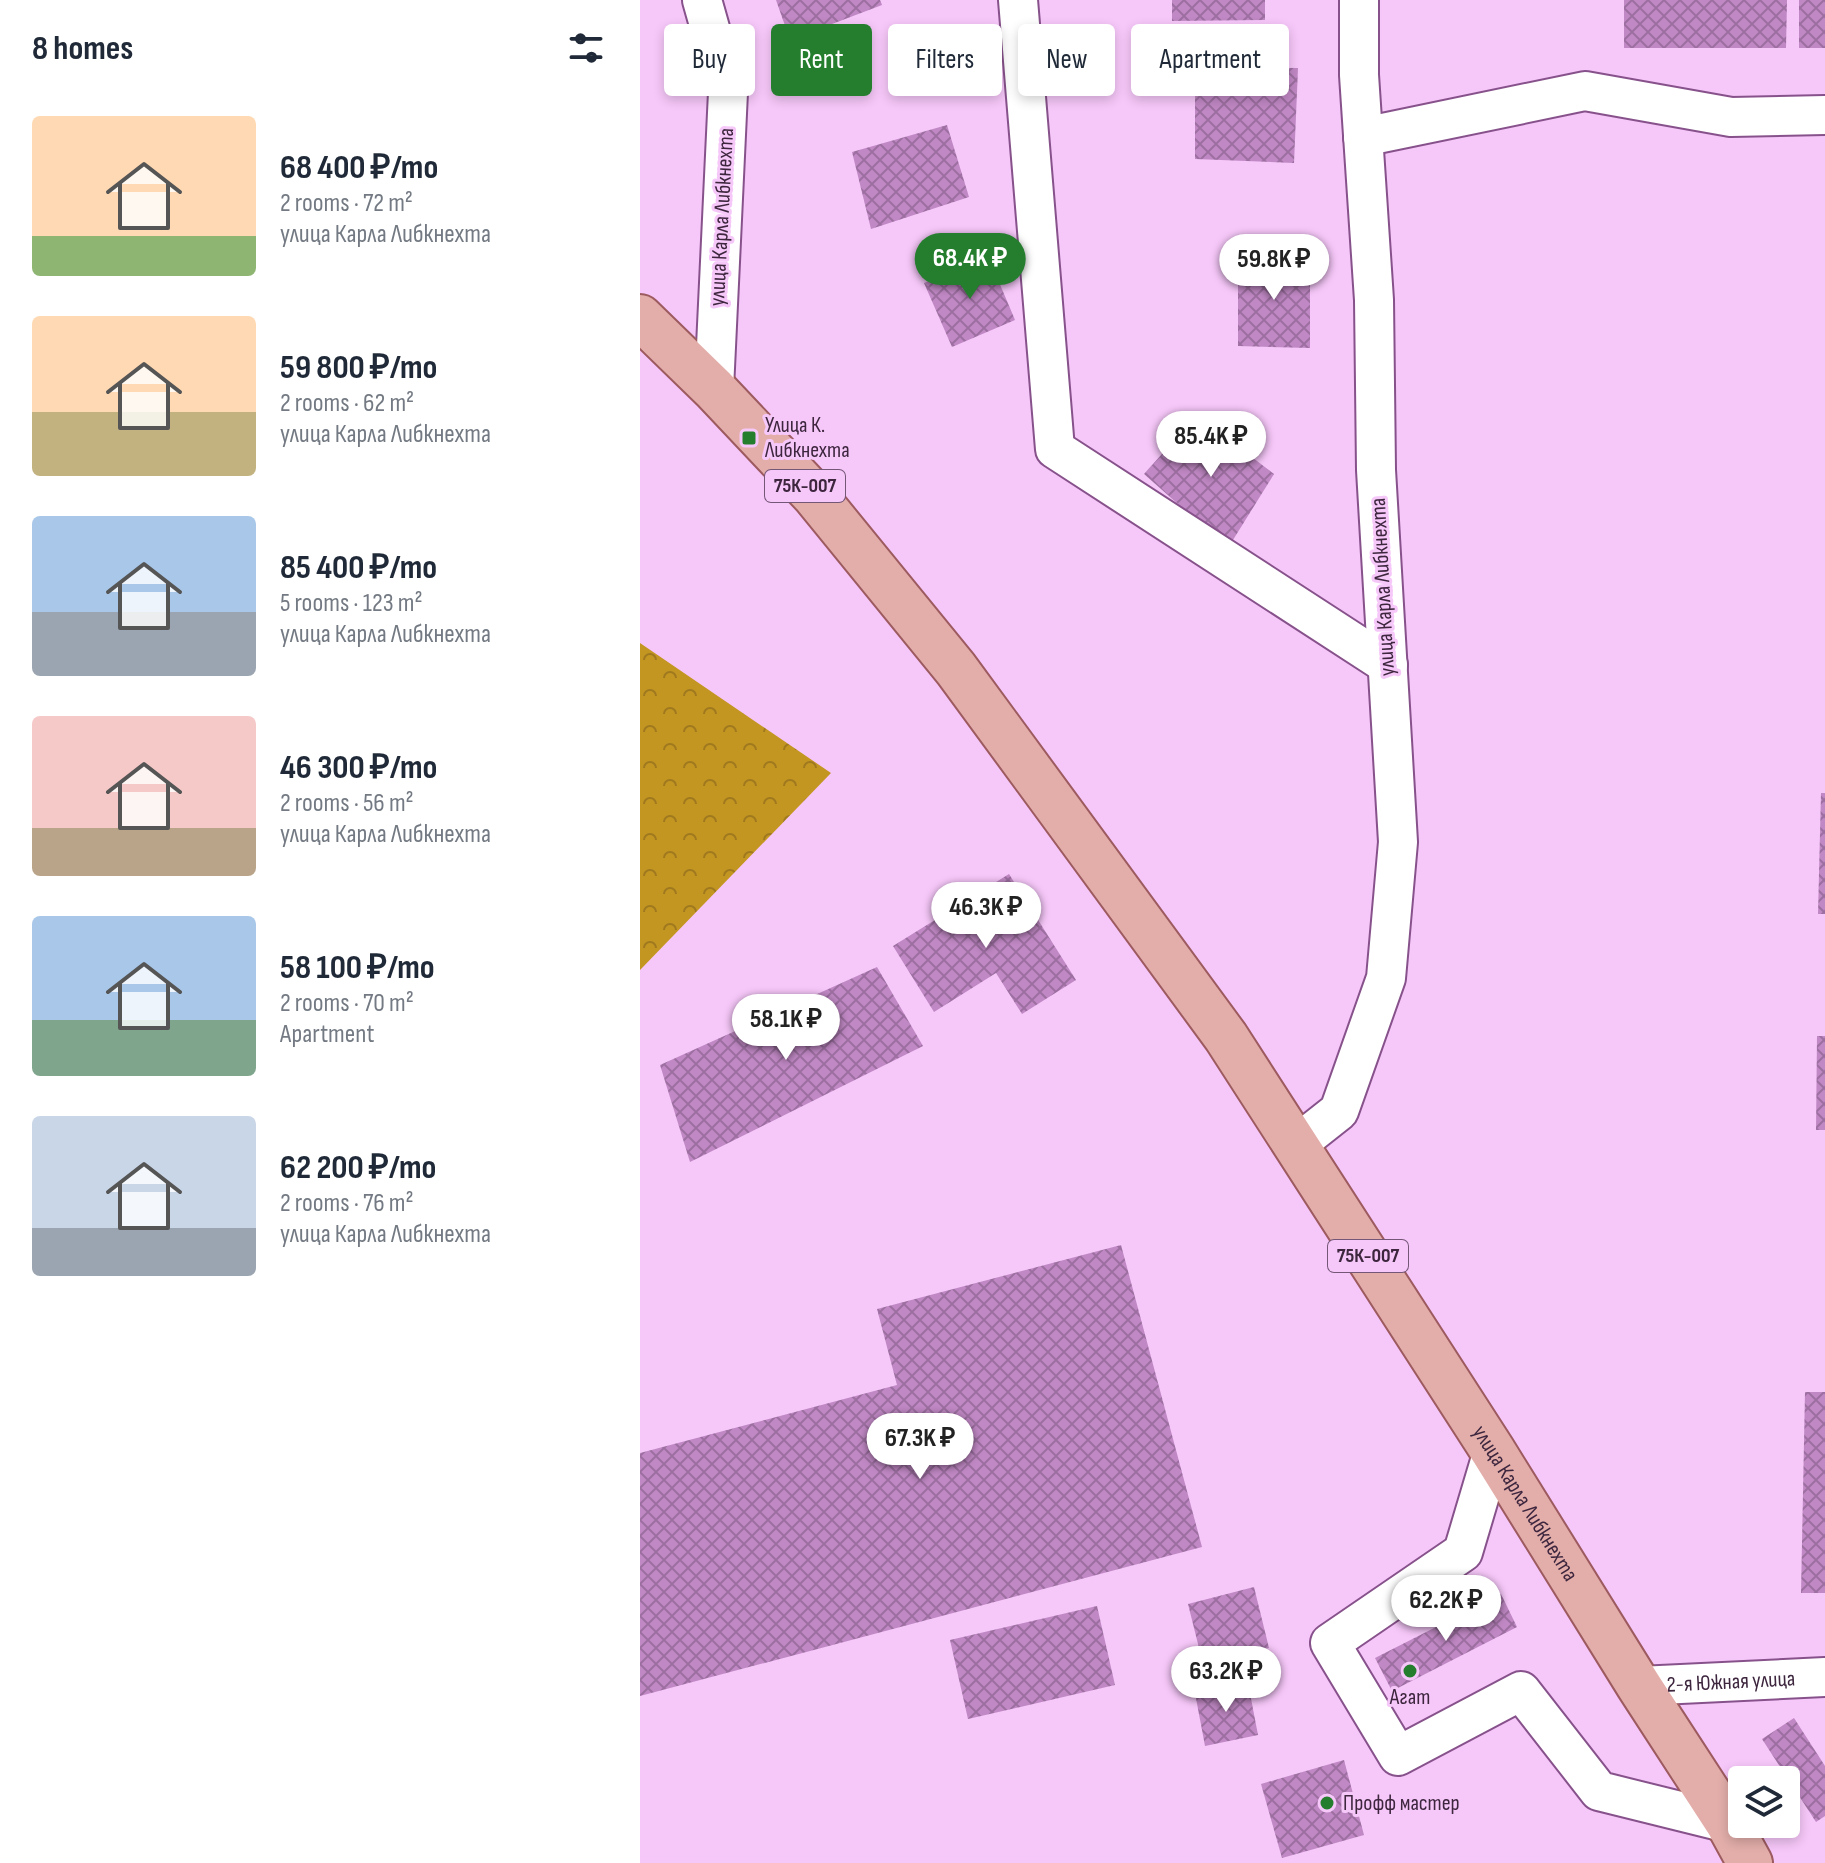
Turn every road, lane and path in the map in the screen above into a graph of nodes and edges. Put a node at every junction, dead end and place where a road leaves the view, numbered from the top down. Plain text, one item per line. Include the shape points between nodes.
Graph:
1 (702, 0) edge
2 (1018, 0) edge
3 (1359, 0) edge
4 (1825, 115) edge
5 (1363, 137) junction
6 (640, 317) edge
7 (714, 389) junction
8 (1388, 665) junction
9 (1296, 1145) junction
10 (1493, 1451) junction
11 (1825, 1677) edge
12 (1639, 1686) junction
13 (1728, 1823) joint
14 (1736, 1838) edge
15 (1750, 1863) edge

1 - 7 street, улица Карла Либкнехта via 728,92
2 - 8 street via 1055,449
3 - 5 street, улица Карла Либкнехта
4 - 5 street via 1731,117 1585,91
5 - 8 street, улица Карла Либкнехта
6 - 7 main road, 75К-007
7 - 9 main road, улица Карла Либкнехта / 75К-007 via 815,496 956,669 1226,1037
8 - 9 street, улица Карла Либкнехта via 1398,842 1386,978 1339,1111
9 - 10 main road, улица Карла Либкнехта / 75К-007
10 - 12 main road, улица Карла Либкнехта / 75К-007
10 - 13 street via 1463,1552 1330,1643 1398,1756 1521,1691 1599,1791
11 - 12 street, 2-я Южная улица
12 - 13 main road, улица Карла Либкнехта / 75К-007
14 - 15 main road, улица Карла Либкнехта / 75К-007

